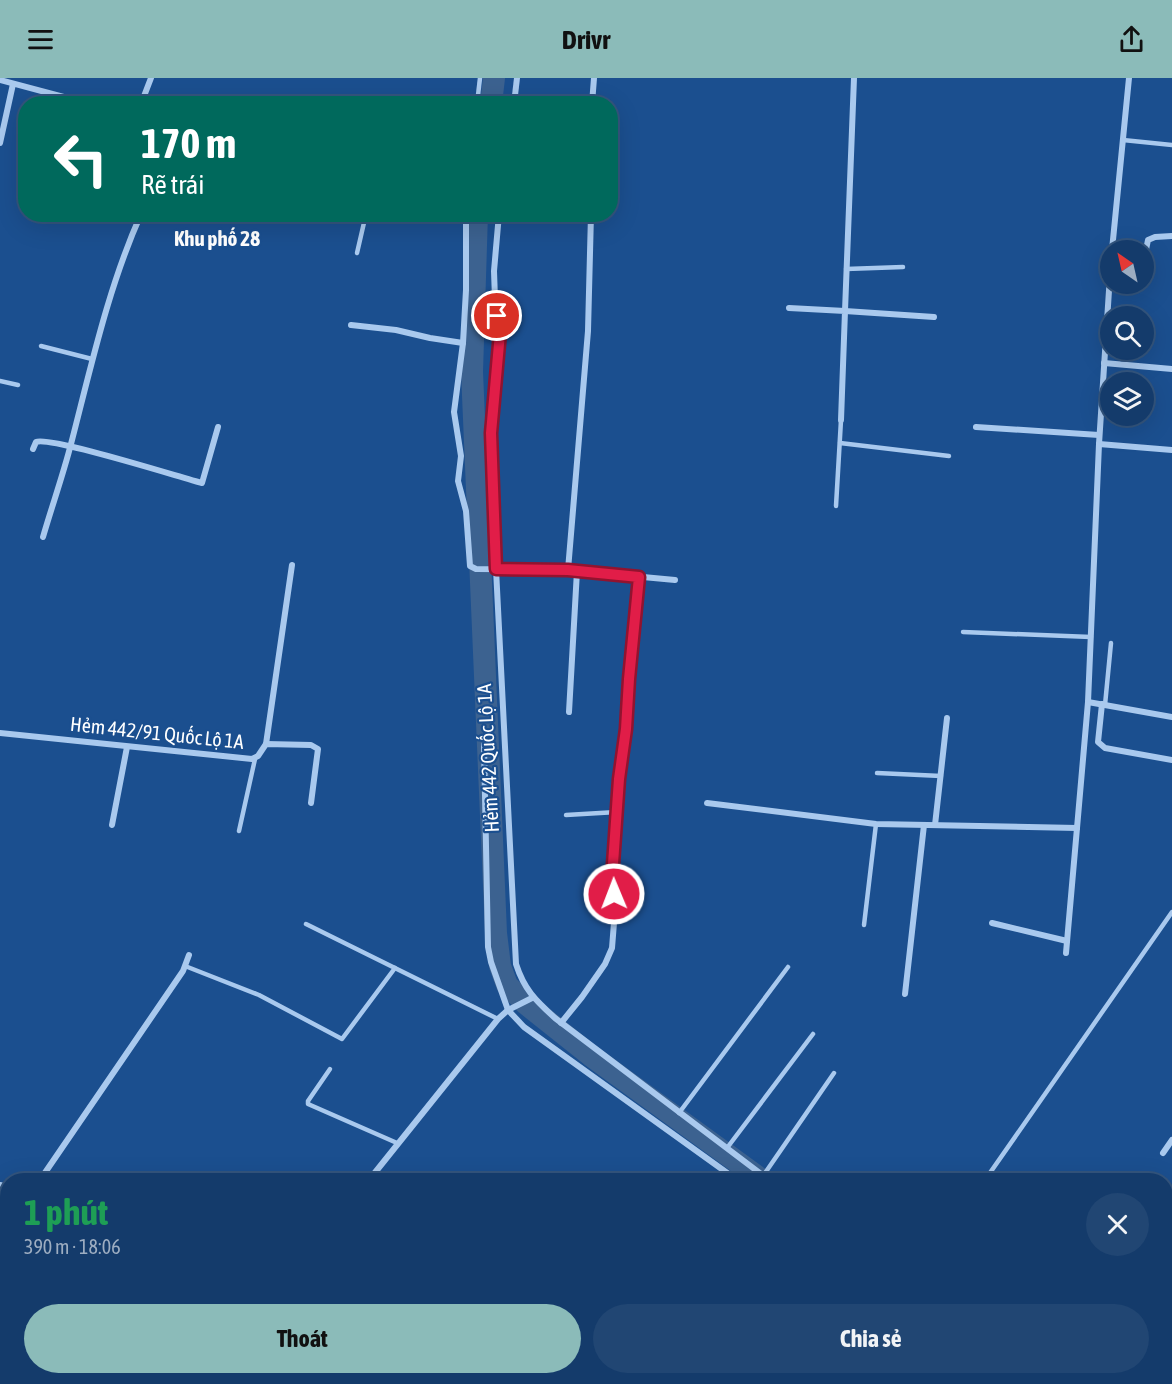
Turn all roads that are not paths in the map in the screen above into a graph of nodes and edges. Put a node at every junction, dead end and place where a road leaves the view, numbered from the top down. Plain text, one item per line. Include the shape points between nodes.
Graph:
1 (25, 78) edge
2 (151, 78) edge
3 (480, 78) edge
4 (517, 78) edge
5 (594, 78) edge
6 (854, 78) edge
7 (1129, 78) edge
8 (0, 80) edge
9 (13, 84) junction
10 (22, 86) junction
11 (60, 96) edge
12 (144, 96) edge
13 (478, 96) edge
14 (515, 96) edge
15 (593, 96) edge
16 (1123, 140) junction
17 (0, 142) edge
18 (1172, 145) edge
19 (137, 222) edge
20 (364, 222) edge
21 (466, 222) edge
22 (498, 222) edge
23 (591, 222) edge
24 (1172, 236) edge
25 (1113, 240) edge
26 (1148, 240) edge
27 (357, 253) dead end
28 (903, 267) dead end
29 (846, 269) junction
30 (1108, 294) edge
31 (789, 308) dead end
32 (845, 311) junction
33 (934, 317) dead end
34 (351, 325) dead end
35 (463, 343) junction
36 (41, 346) dead end
37 (92, 359) junction
38 (1104, 363) junction
39 (1172, 369) edge
40 (0, 381) edge
41 (18, 385) dead end
42 (841, 420) joint
43 (218, 427) dead end
44 (976, 427) dead end
45 (1099, 435) junction
46 (840, 443) junction
47 (1099, 444) junction
48 (70, 446) junction
49 (33, 448) dead end
50 (1172, 450) edge
51 (949, 456) dead end
52 (836, 506) dead end
53 (43, 537) dead end
54 (292, 565) dead end
55 (494, 569) junction
56 (568, 570) junction
57 (577, 570) junction
58 (639, 577) junction
59 (675, 580) dead end
60 (963, 632) dead end
61 (1091, 637) junction
62 (1111, 643) dead end
63 (1088, 702) junction
64 (1103, 704) junction
65 (569, 712) dead end
66 (1172, 717) edge
67 (948, 718) dead end
68 (0, 733) edge
69 (266, 744) junction
70 (484, 744) dead end
71 (127, 747) junction
72 (255, 759) junction
73 (1172, 760) edge
74 (878, 773) dead end
75 (941, 776) junction
76 (311, 803) dead end
77 (707, 803) dead end
78 (617, 812) junction
79 (566, 815) dead end
80 (876, 824) junction
81 (112, 825) dead end
82 (924, 825) junction
83 (935, 825) junction
84 (1077, 828) junction
85 (238, 831) dead end
86 (1172, 912) edge
87 (992, 923) dead end
88 (306, 924) dead end
89 (864, 925) dead end
90 (1067, 941) junction
91 (1066, 953) dead end
92 (189, 955) dead end
93 (185, 966) junction
94 (395, 968) junction
95 (788, 968) dead end
96 (905, 994) dead end
97 (527, 1001) junction
98 (508, 1010) junction
99 (498, 1019) junction
100 (561, 1023) junction
101 (813, 1034) dead end
102 (330, 1069) dead end
103 (834, 1073) dead end
104 (680, 1113) junction
105 (1172, 1140) edge
106 (397, 1143) junction
107 (727, 1149) junction
108 (1163, 1153) dead end
109 (44, 1173) edge
110 (374, 1173) edge
111 (727, 1173) edge
112 (759, 1173) edge
113 (769, 1173) edge
114 (990, 1173) edge

1 - 10 street
2 - 12 street
3 - 13 lane
4 - 14 street
5 - 15 street
6 - 29 street
7 - 16 street
8 - 9 street
9 - 10 street
9 - 17 street
10 - 11 street
16 - 18 lane
16 - 25 street
19 - 37 street via 123,255
20 - 27 lane
21 - 35 street
22 - 55 street, Hẻm 442 Quốc Lộ 1A via 494,271 500,333 491,433
23 - 56 street via 588,331
24 - 26 street
28 - 29 lane
29 - 32 street
30 - 38 street
31 - 32 street
32 - 33 street
32 - 42 street
34 - 35 street
35 - 55 street via 454,412 468,563 476,569
36 - 37 lane
37 - 48 street
38 - 39 street
38 - 45 street
40 - 41 lane
42 - 46 lane
43 - 48 street via 202,483
44 - 45 street
45 - 47 street
46 - 51 lane
46 - 52 lane
47 - 50 street
47 - 61 street
48 - 49 street via 42,439
48 - 53 street
54 - 69 street
55 - 56 street
55 - 97 street, Hẻm 442 Quốc Lộ 1A via 513,946
56 - 57 street
57 - 58 street
57 - 65 street
58 - 59 street
58 - 78 street
60 - 61 lane
61 - 63 street
62 - 64 lane
63 - 64 street
63 - 84 street
64 - 66 street
64 - 73 street via 1098,742 1105,748
67 - 75 street
68 - 71 street, Hẻm 442/91 Quốc Lộ 1A
69 - 72 street, Hẻm 442/91 Quốc Lộ 1A
69 - 76 street, Hẻm 442/91 Quốc Lộ 1A via 311,745 318,749
70 - 98 street via 488,947
71 - 72 street, Hẻm 442/91 Quốc Lộ 1A
71 - 81 street
72 - 85 lane
74 - 75 lane
75 - 83 street
77 - 80 street
78 - 79 lane
78 - 100 street via 612,948 605,964
80 - 82 street
80 - 89 lane
82 - 83 street
82 - 96 street
83 - 84 street
84 - 90 street
86 - 114 lane
87 - 90 street
88 - 94 lane
90 - 91 street
92 - 93 street
93 - 94 lane via 259,995 342,1039
93 - 109 street
94 - 99 lane
95 - 104 lane
97 - 98 street
97 - 100 street, Hẻm 442 Quốc Lộ 1A
98 - 99 street
98 - 111 street via 524,1027
99 - 106 street
100 - 104 street, Hẻm 442 Quốc Lộ 1A
101 - 107 lane
102 - 106 lane via 308,1104
103 - 113 lane
104 - 107 street, Hẻm 442 Quốc Lộ 1A
105 - 108 street
106 - 110 street
107 - 112 street, Hẻm 442 Quốc Lộ 1A

